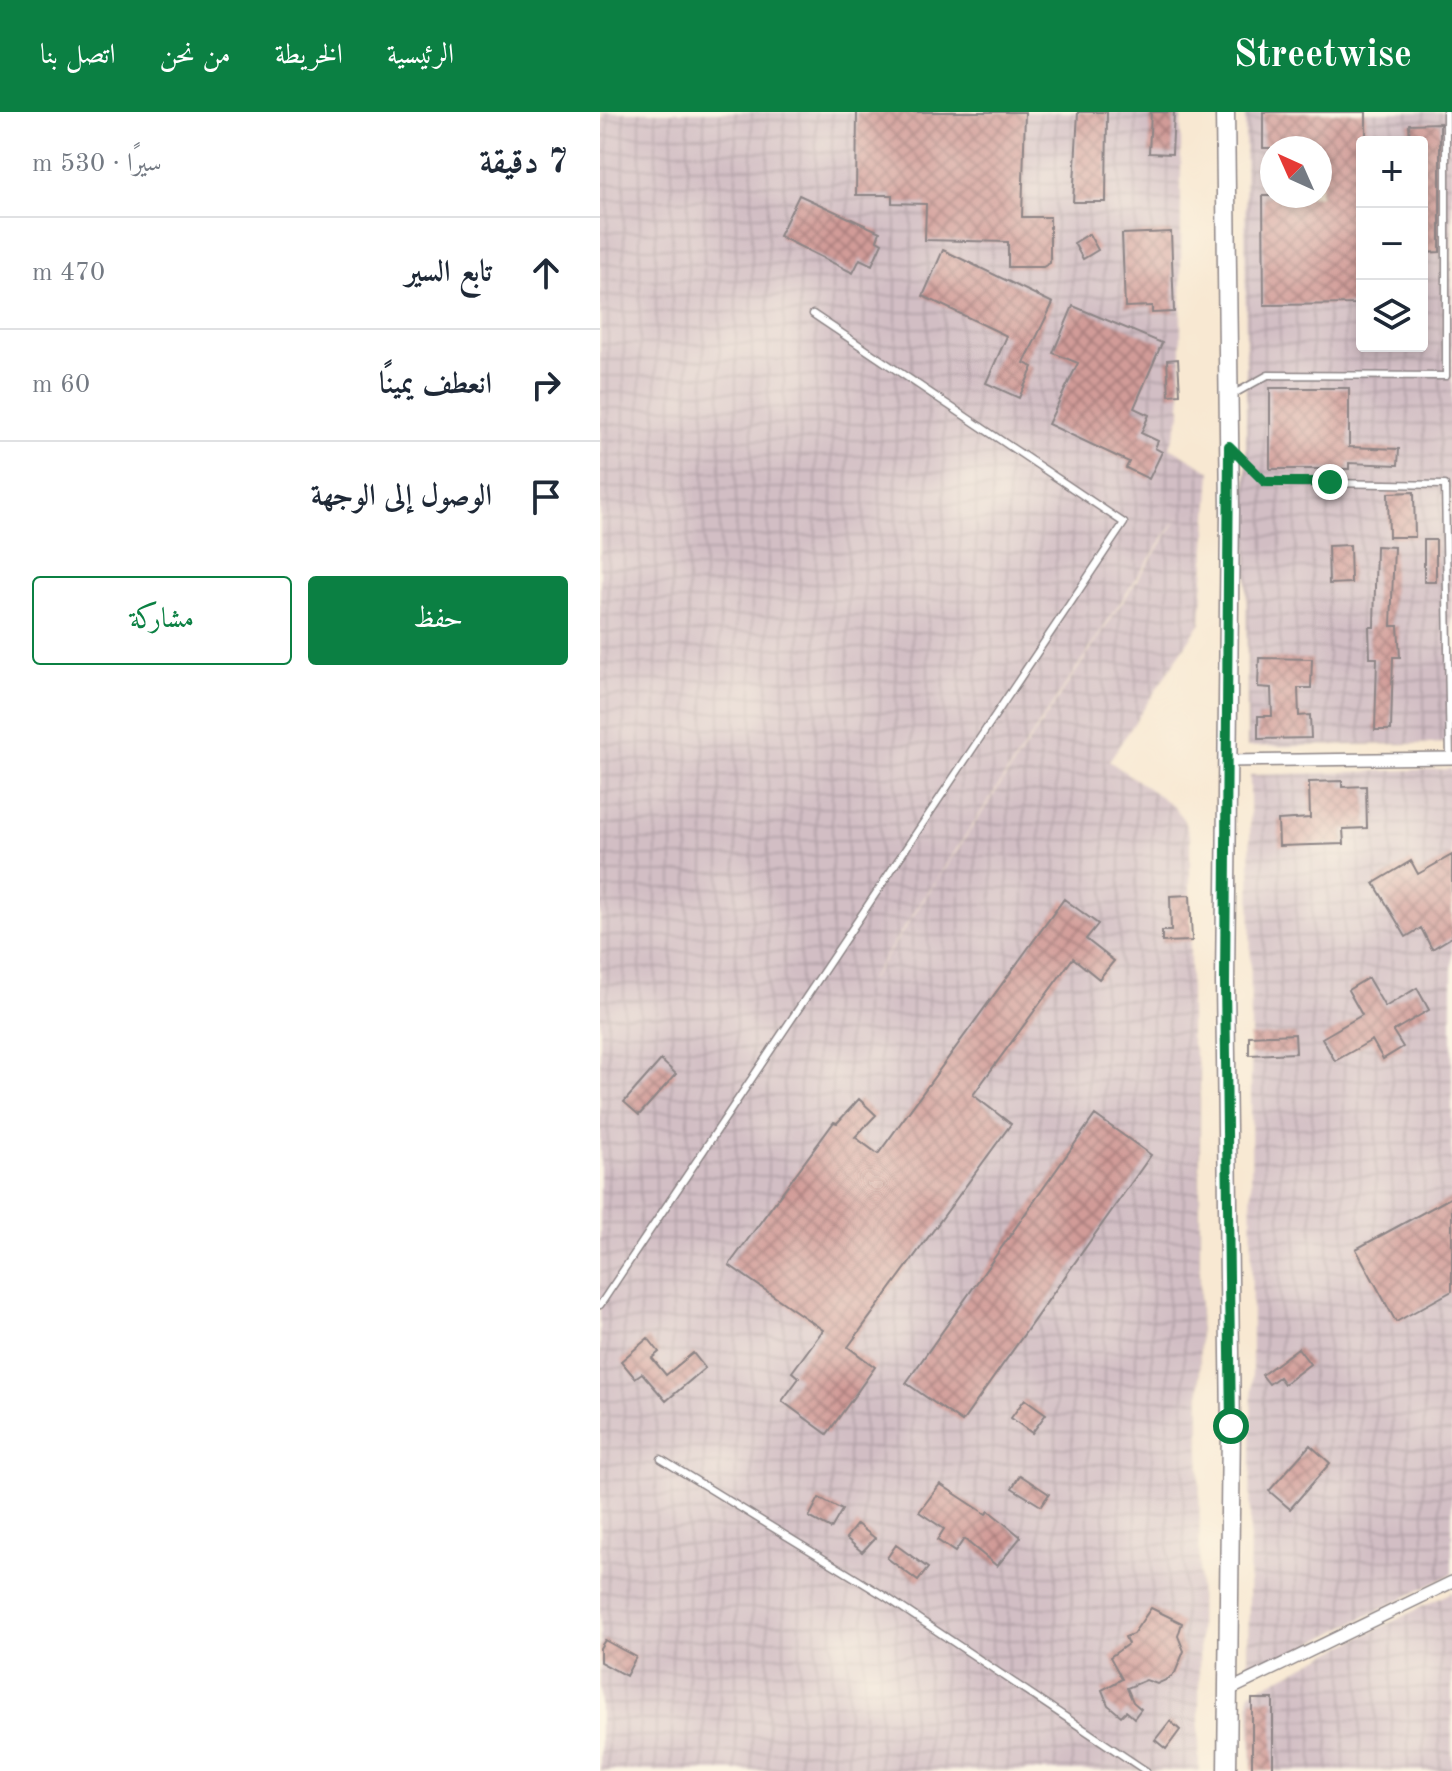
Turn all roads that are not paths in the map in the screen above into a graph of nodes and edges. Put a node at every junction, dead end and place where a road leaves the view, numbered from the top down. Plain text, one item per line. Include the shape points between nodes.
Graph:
1 (1225, 112) edge
2 (1446, 112) edge
3 (813, 314) dead end
4 (1228, 396) junction
5 (1229, 446) junction
6 (1451, 758) edge
7 (1227, 761) junction
8 (600, 1305) edge
9 (661, 1459) dead end
10 (1452, 1582) edge
11 (1227, 1691) junction
12 (1146, 1771) edge
13 (1227, 1771) edge

1 - 4 main road
2 - 4 lane via 1446,376 1268,375
3 - 8 lane via 1124,523
4 - 5 main road
5 - 6 lane via 1265,482 1445,485
5 - 7 main road
6 - 7 street
7 - 11 main road
9 - 12 lane via 886,1597
10 - 11 street
11 - 13 main road

